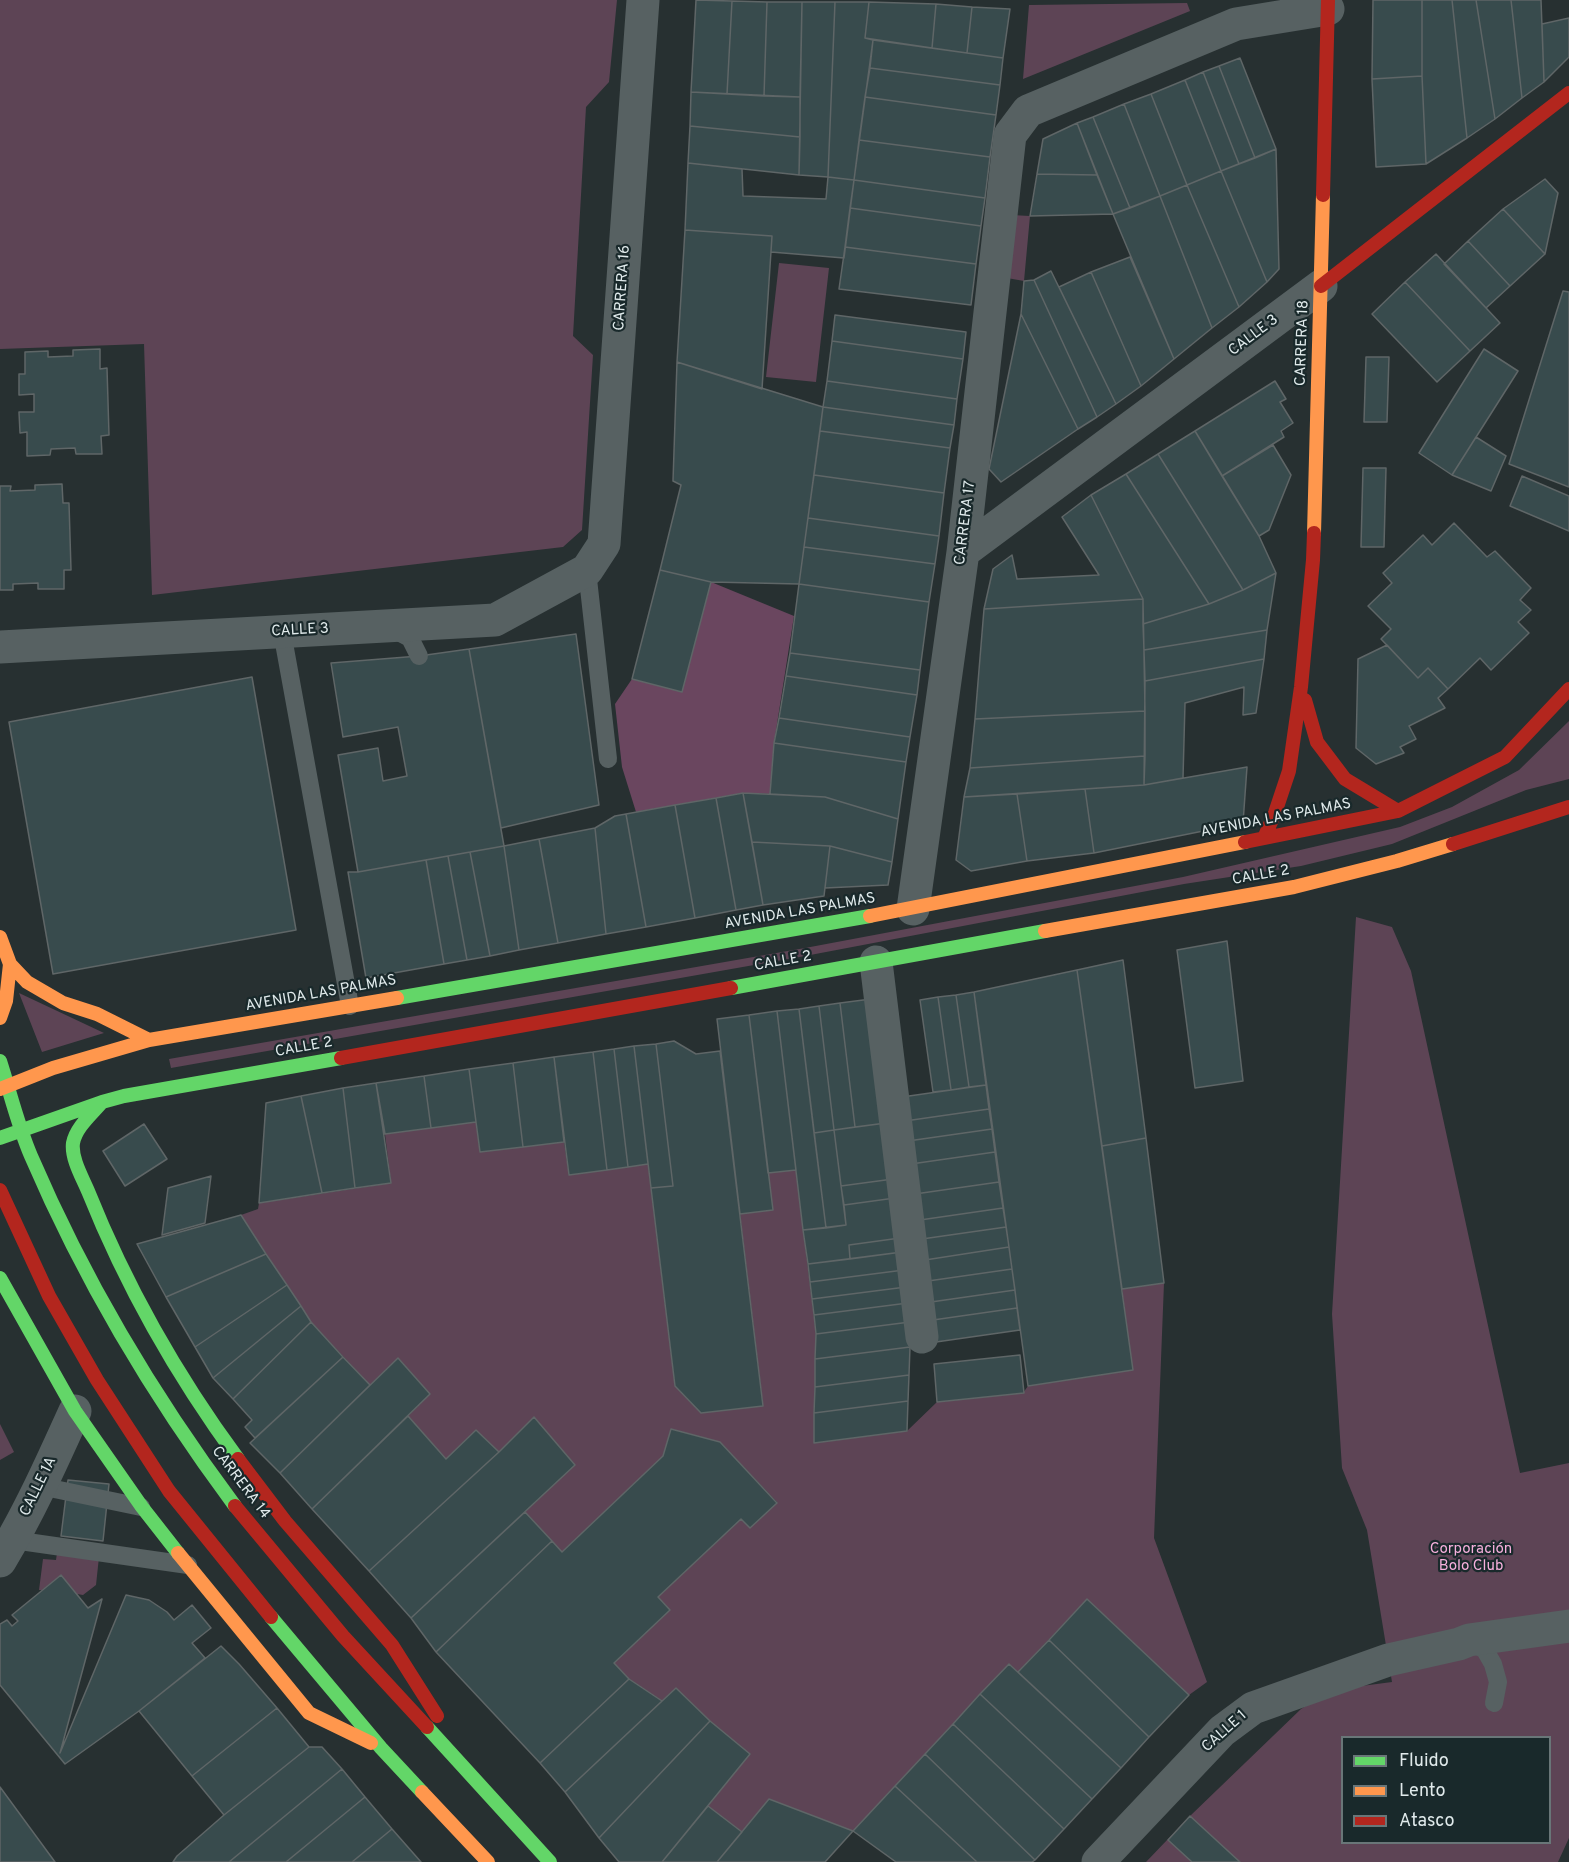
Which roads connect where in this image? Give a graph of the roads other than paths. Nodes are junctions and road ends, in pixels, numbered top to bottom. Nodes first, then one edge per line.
1 (643, 0) edge
2 (1232, 0) edge
3 (1296, 0) edge
4 (1328, 5) edge
5 (1198, 40) junction
6 (1569, 93) edge
7 (1321, 286) junction
8 (963, 552) junction
9 (587, 570) junction
10 (386, 626) junction
11 (282, 632) junction
12 (0, 647) edge
13 (419, 656) dead end
14 (1301, 687) junction
15 (1569, 689) edge
16 (608, 759) dead end
17 (1569, 807) edge
18 (1398, 811) junction
19 (1264, 838) junction
20 (913, 909) junction
21 (0, 937) edge
22 (876, 962) junction
23 (10, 964) junction
24 (350, 1006) junction
25 (0, 1018) edge
26 (148, 1040) junction
27 (0, 1061) edge
28 (0, 1089) edge
29 (102, 1102) junction
30 (0, 1138) edge
31 (0, 1190) edge
32 (104, 1232) junction
33 (9, 1248) dead end
34 (8, 1266) dead end
35 (2, 1283) edge
36 (922, 1337) dead end
37 (75, 1411) junction
38 (40, 1486) junction
39 (142, 1507) junction
40 (6, 1551) edge
41 (188, 1565) junction
42 (1569, 1626) edge
43 (1469, 1640) junction
44 (1494, 1703) dead end
45 (381, 1748) junction
46 (481, 1786) junction
47 (488, 1862) edge
48 (550, 1862) edge
49 (1098, 1862) edge

1 - 9 street, CARRERA 16
2 - 5 street
3 - 4 street
4 - 5 street
4 - 7 main road, CARRERA 18
5 - 8 street, CARRERA 17
6 - 7 main road, CALLE 3
7 - 8 street, CALLE 3
7 - 14 main road, CARRERA 18
8 - 20 street, CARRERA 17
9 - 10 street, CALLE 3
9 - 16 lane
10 - 11 street, CALLE 3
10 - 13 lane
11 - 12 street, CALLE 3
11 - 24 lane
14 - 18 main road, CARRERA 18
14 - 19 main road, CARRERA 18
15 - 18 main road, AVENIDA LAS PALMAS
17 - 22 main road, CALLE 2
18 - 19 main road, AVENIDA LAS PALMAS
19 - 20 main road, AVENIDA LAS PALMAS
20 - 24 main road, AVENIDA LAS PALMAS
21 - 23 main road
22 - 29 main road, CALLE 2
22 - 36 street
23 - 25 main road
23 - 26 main road
24 - 26 main road, AVENIDA LAS PALMAS
26 - 28 main road, AVENIDA LAS PALMAS
27 - 46 main road, CARRERA 14
29 - 30 main road, CALLE 2
29 - 32 main road
31 - 45 main road
32 - 33 main road
32 - 46 main road
34 - 35 main road
35 - 37 main road
37 - 38 street, CALLE 1A
37 - 39 main road
38 - 39 lane
38 - 40 street, CALLE 1A
39 - 41 main road
40 - 41 lane
41 - 45 main road
42 - 43 street, CALLE 1
43 - 44 lane
43 - 49 street, CALLE 1
45 - 47 main road
46 - 48 main road, CARRERA 14

